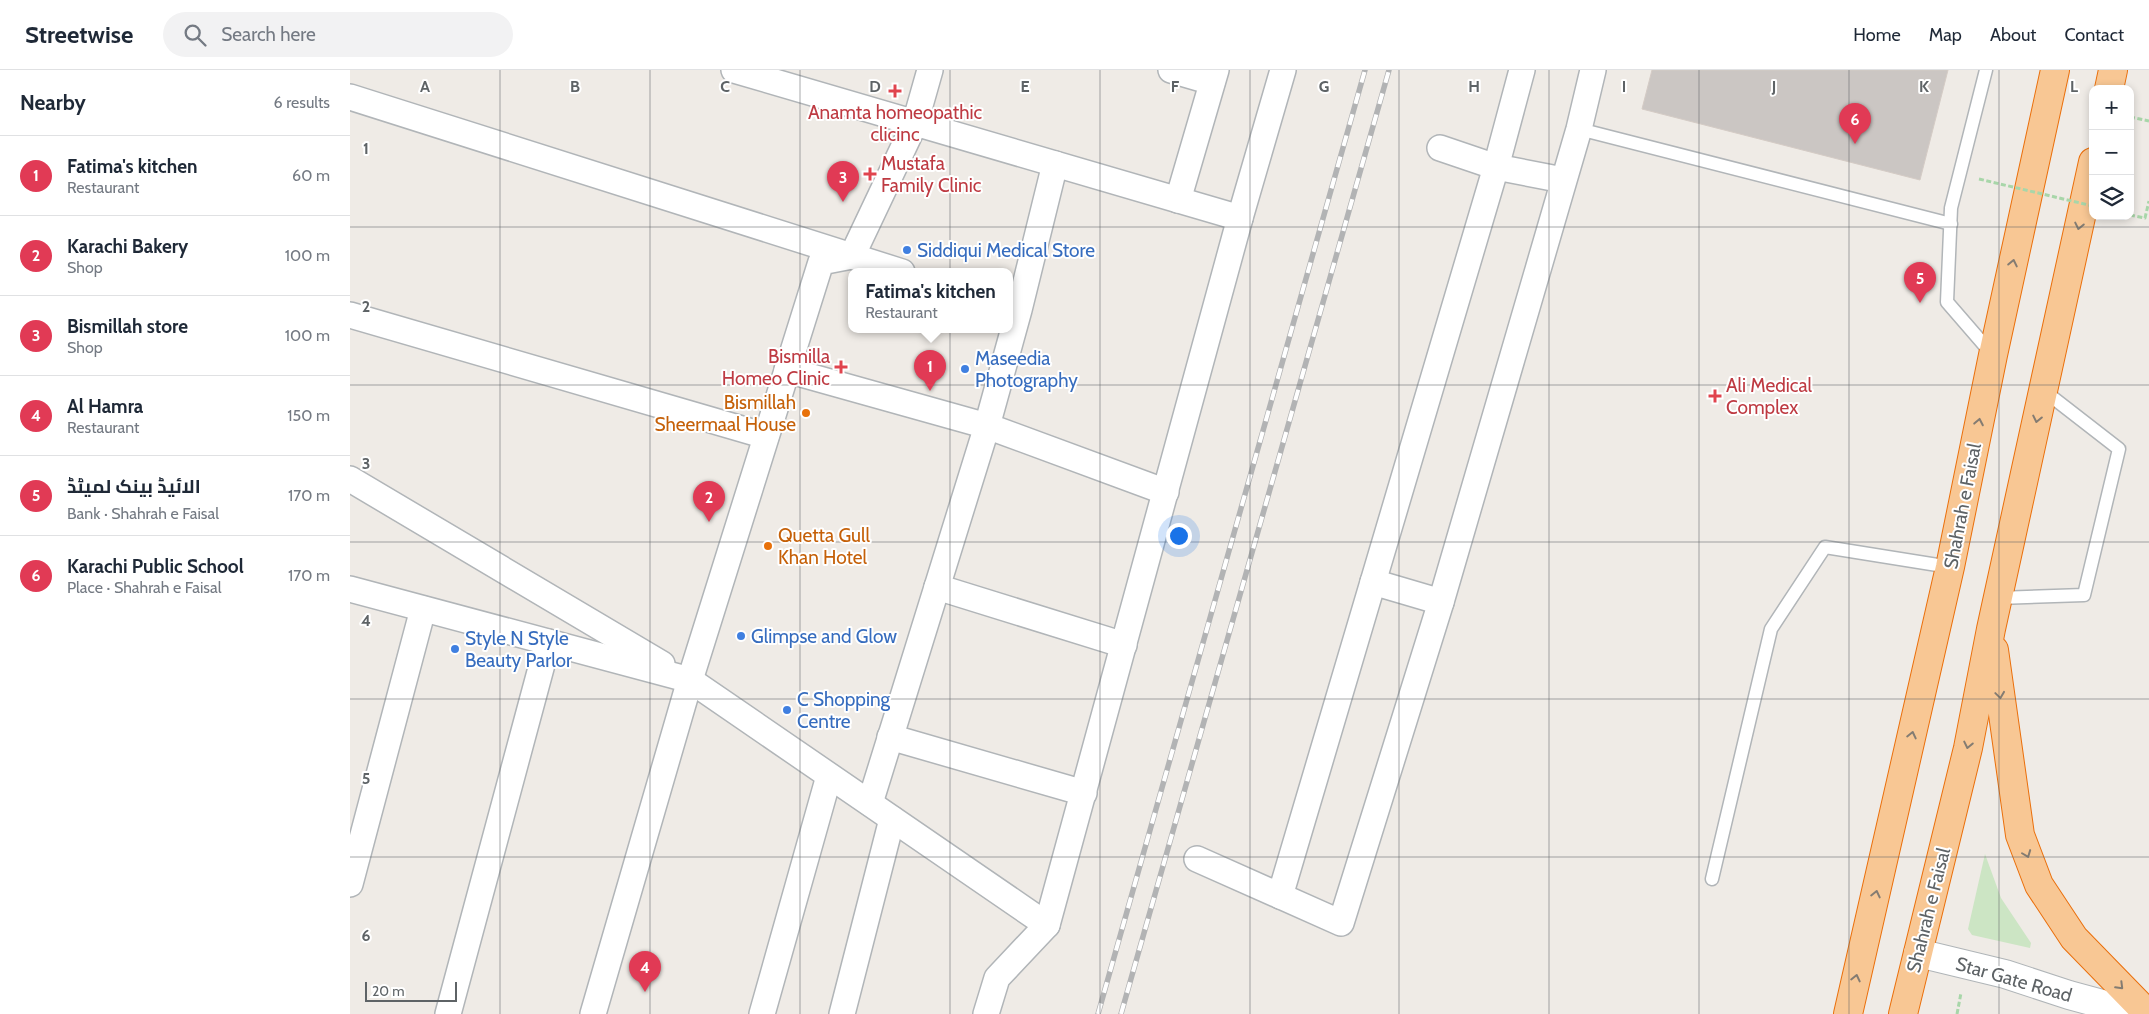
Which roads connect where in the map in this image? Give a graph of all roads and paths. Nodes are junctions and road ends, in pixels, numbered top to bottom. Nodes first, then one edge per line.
1 (734, 70) edge
2 (930, 70) edge
3 (1170, 70) edge
4 (1283, 70) edge
5 (1522, 70) edge
6 (1593, 70) edge
7 (1986, 70) edge
8 (2055, 70) edge
9 (2113, 70) edge
10 (1214, 76) edge
11 (2110, 85) edge
12 (350, 97) edge
13 (2134, 118) edge
14 (2149, 121) edge
15 (916, 123) junction
16 (1579, 129) junction
17 (1440, 148) dead end
18 (1055, 164) junction
19 (1496, 167) junction
20 (2090, 175) edge
21 (1979, 179) dead end
22 (1563, 180) junction
23 (1178, 200) junction
24 (2149, 201) edge
25 (2089, 205) edge
26 (2134, 216) edge
27 (1240, 218) junction
28 (1951, 224) junction
29 (852, 256) junction
30 (890, 268) edge
31 (1014, 308) edge
32 (350, 315) edge
33 (1008, 333) edge
34 (1993, 355) junction
35 (787, 370) junction
36 (2044, 390) junction
37 (987, 426) junction
38 (766, 436) junction
39 (350, 479) edge
40 (1166, 492) junction
41 (1950, 567) junction
42 (1373, 582) junction
43 (937, 587) junction
44 (350, 589) edge
45 (1998, 598) junction
46 (1441, 602) junction
47 (423, 609) junction
48 (1991, 629) junction
49 (548, 642) junction
50 (1124, 645) junction
51 (690, 680) junction
52 (890, 737) junction
53 (829, 776) junction
54 (1084, 793) junction
55 (870, 803) junction
56 (892, 819) junction
57 (1197, 859) dead end
58 (1712, 879) dead end
59 (350, 884) edge
60 (1280, 896) junction
61 (1048, 925) junction
62 (1918, 954) junction
63 (448, 1014) edge
64 (593, 1014) edge
65 (762, 1014) edge
66 (842, 1014) edge
67 (986, 1014) edge
68 (1848, 1014) edge
69 (1903, 1014) edge
70 (2139, 1014) edge
71 (2148, 1014) edge

1 - 15 street
2 - 15 street
3 - 10 street
4 - 27 street
5 - 19 street
6 - 16 street
7 - 28 lane
34 -> 8 highway, Shahrah e Faisal
9 - 11 highway
10 - 23 street
12 - 29 street
13 - 14 path
15 - 18 street
15 - 29 street
16 - 22 street
16 - 28 lane
17 - 19 street
18 - 23 street
18 - 31 street
19 - 22 street
19 - 42 street
20 -> 36 highway, Shahrah e Faisal
21 - 25 path, bridge
22 - 46 street
23 - 27 street
24 - 26 path
27 - 40 street
28 - 34 lane
29 - 30 street
29 - 35 street
32 - 38 street
33 - 37 street
41 -> 34 highway, Shahrah e Faisal
35 - 37 street
35 - 38 street
36 -> 45 highway, Shahrah e Faisal
36 - 45 lane
37 - 40 street
37 - 43 street
38 - 51 street
39 - 51 street
40 - 50 street
41 - 58 lane
68 -> 41 highway, Shahrah e Faisal
42 - 46 street
42 - 60 street
43 - 50 street
43 - 52 street
44 - 47 street
45 - 48 highway, Shahrah e Faisal
46 - 60 street
47 - 49 street
47 - 59 street
48 -> 62 highway, Shahrah e Faisal
48 -> 71 highway
49 - 51 street
49 - 63 street
50 - 54 street
51 - 53 street
51 - 64 street
52 - 54 street
52 - 55 street
53 - 55 street
53 - 65 street
54 - 61 street
55 - 56 street
56 - 61 street
56 - 66 street
57 - 60 street
61 - 67 street
62 - 69 highway, Shahrah e Faisal
62 - 70 street, Star Gate Road

